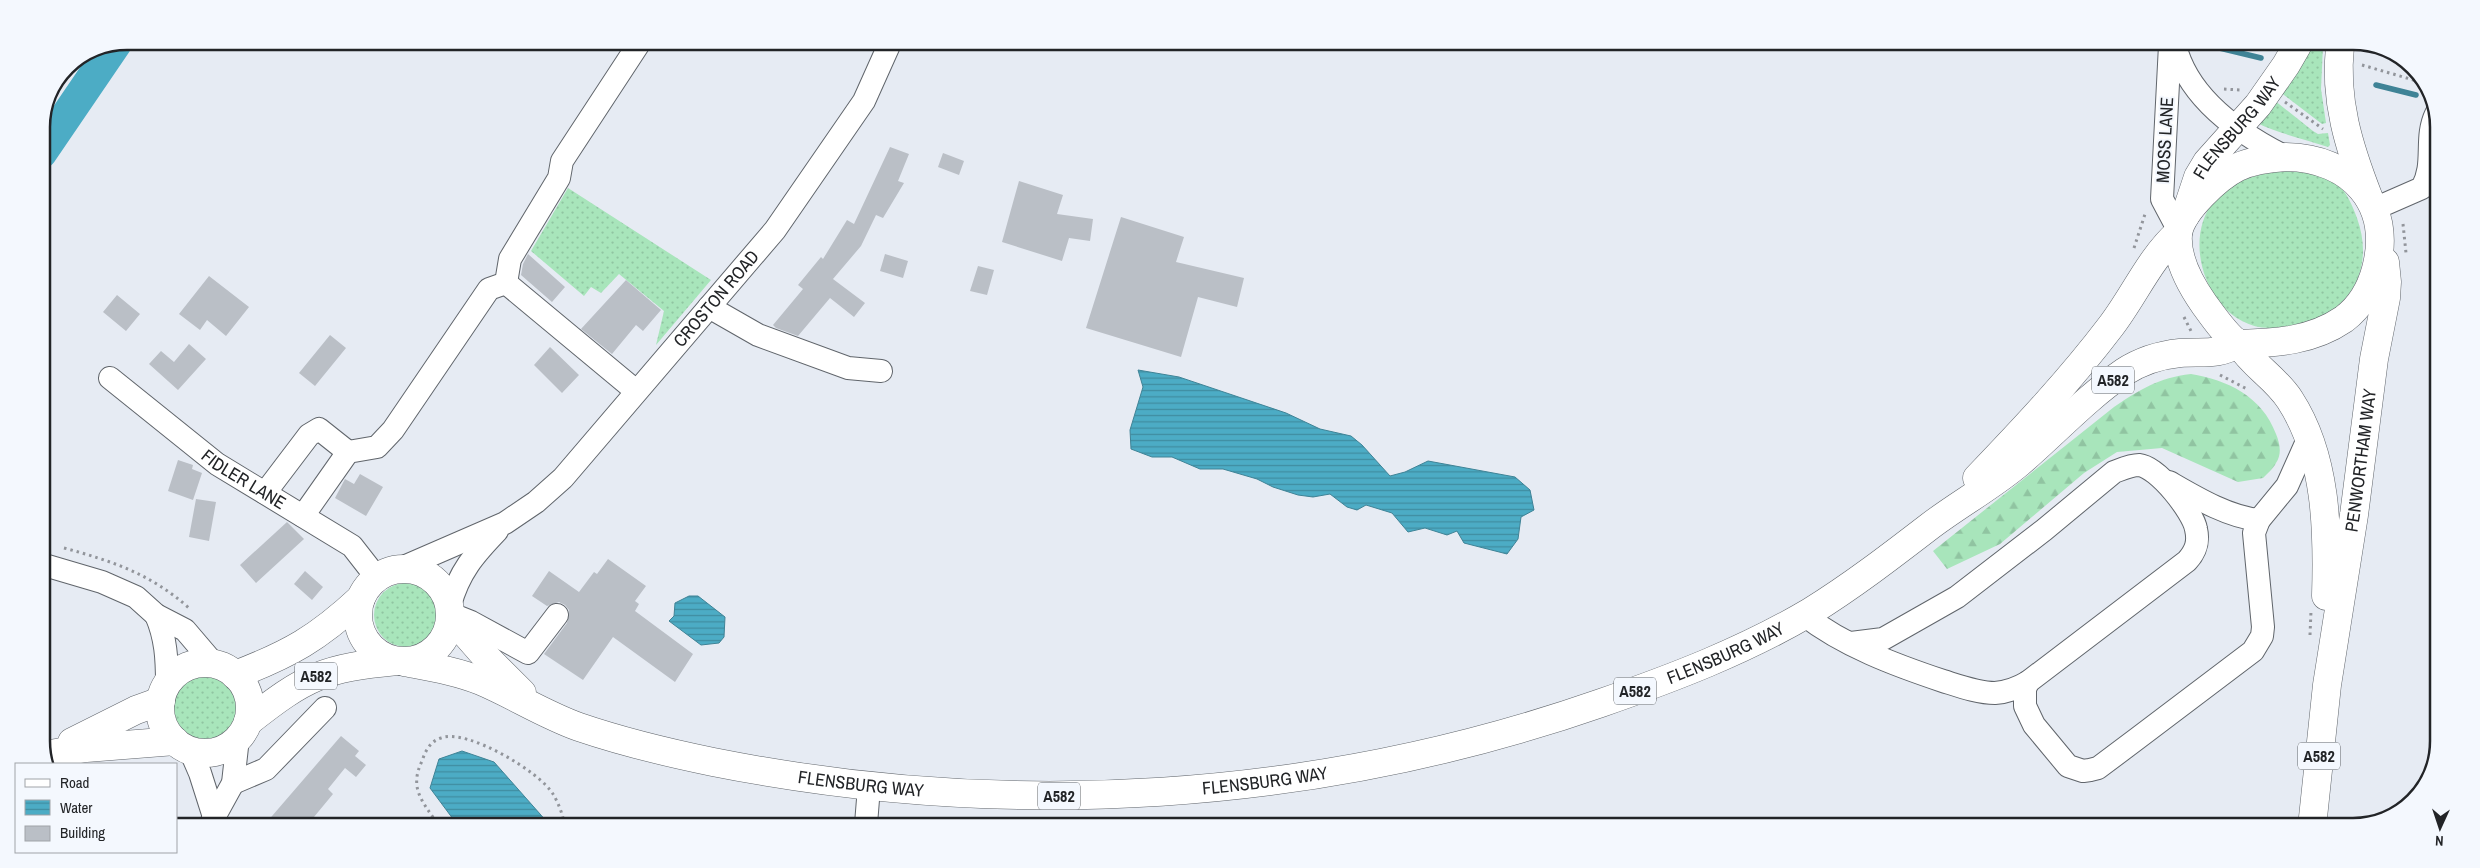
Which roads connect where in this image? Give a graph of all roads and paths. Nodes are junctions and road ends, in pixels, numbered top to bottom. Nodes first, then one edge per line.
1 (635, 50) edge
2 (887, 50) edge
3 (2170, 50) edge
4 (2177, 50) edge
5 (2295, 50) edge
6 (2340, 50) edge
7 (2362, 65) dead end
8 (2414, 80) edge
9 (2219, 86) dead end
10 (2270, 90) junction
11 (2344, 125) junction
12 (2237, 129) junction
13 (2286, 157) junction
14 (2430, 168) edge
15 (2371, 203) junction
16 (2181, 227) junction
17 (2382, 236) junction
18 (506, 283) junction
19 (708, 307) junction
20 (2183, 315) dead end
21 (2238, 344) junction
22 (2194, 352) junction
23 (881, 371) dead end
24 (2215, 373) dead end
25 (110, 378) dead end
26 (636, 391) junction
27 (2252, 392) dead end
28 (2308, 439) junction
29 (348, 452) junction
30 (2163, 479) junction
31 (265, 493) junction
32 (303, 516) junction
33 (2259, 520) junction
34 (505, 523) junction
35 (1932, 524) junction
36 (50, 566) edge
37 (379, 582) junction
38 (2311, 605) dead end
39 (450, 612) junction
40 (557, 615) dead end
41 (1804, 615) junction
42 (156, 616) junction
43 (2310, 637) dead end
44 (1851, 643) junction
45 (401, 662) junction
46 (225, 669) junction
47 (2028, 682) junction
48 (2327, 685) junction
49 (164, 692) junction
50 (325, 708) dead end
51 (551, 716) junction
52 (243, 730) junction
53 (182, 746) junction
54 (51, 752) edge
55 (51, 754) edge
56 (233, 783) junction
57 (869, 787) junction
58 (212, 818) edge
59 (213, 818) edge
60 (434, 818) edge
61 (562, 818) edge
62 (866, 818) edge
63 (2313, 818) edge

1 - 18 street
2 - 19 street, CROSTON ROAD
3 - 16 street, MOSS LANE
4 - 12 street, MOSS LANE
5 - 10 main road, FLENSBURG WAY
6 - 11 main road
7 - 8 path
9 - 10 path
10 - 11 path
10 - 12 main road, FLENSBURG WAY
11 - 15 main road
12 - 13 street, MOSS LANE
12 - 16 main road, FLENSBURG WAY
13 - 15 main road, A582
13 - 16 main road, A582
14 - 15 street
15 - 17 main road, A582
16 - 21 main road, A582
16 - 35 main road, FLENSBURG WAY / A582
17 - 21 main road, A582
17 - 48 main road, PENWORTHAM WAY / A582
18 - 26 street
18 - 29 street
19 - 23 street
19 - 26 street, CROSTON ROAD
20 - 22 path
21 - 22 main road, FLENSBURG WAY / A582
21 - 28 main road, PENWORTHAM WAY / A582
22 - 35 main road, FLENSBURG WAY / A582
24 - 27 path
25 - 31 street, FIDLER LANE
26 - 34 street, CROSTON ROAD
28 - 33 street
28 - 48 main road, PENWORTHAM WAY / A582
29 - 31 street
29 - 32 street
30 - 33 street
30 - 44 street
30 - 47 street
31 - 32 street, FIDLER LANE
32 - 37 street, FIDLER LANE
33 - 47 street
34 - 37 street, CROSTON ROAD
34 - 39 street, CROSTON ROAD
35 - 41 main road, FLENSBURG WAY / A582
36 - 42 street
37 - 39 main road, A582
37 - 45 main road, A582
37 - 46 main road, CROSTON ROAD / A582
38 - 43 path
39 - 40 street
39 - 45 main road, A582
39 - 51 main road, FLENSBURG WAY / A582
41 - 44 street
41 - 57 main road, FLENSBURG WAY / A582
42 - 46 street
42 - 49 street
44 - 47 street
45 - 51 main road, FLENSBURG WAY / A582
45 - 52 main road, A582
46 - 49 main road, A582
46 - 52 main road
48 - 63 main road, PENWORTHAM WAY / A582
49 - 53 main road
49 - 54 main road, A582
50 - 56 street
51 - 57 main road, FLENSBURG WAY / A582
52 - 53 main road, A582
52 - 56 street
53 - 55 main road, A582
53 - 58 street
56 - 59 street
57 - 62 street
60 - 61 path

